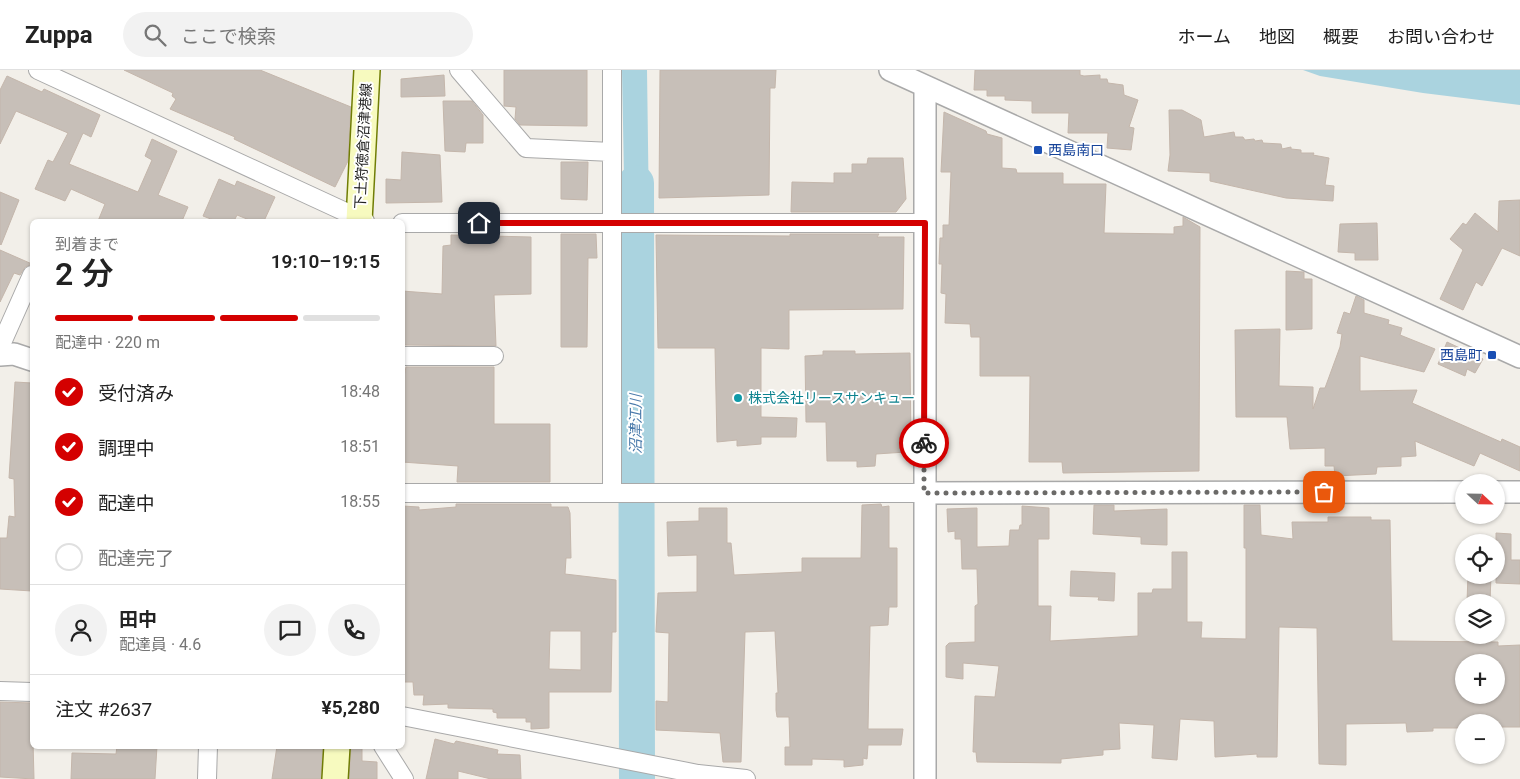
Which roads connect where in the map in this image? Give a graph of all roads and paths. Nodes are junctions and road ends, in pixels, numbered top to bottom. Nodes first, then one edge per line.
1 (38, 70) edge
2 (367, 70) edge
3 (460, 70) edge
4 (612, 70) edge
5 (890, 70) edge
6 (925, 78) edge
7 (612, 152) junction
8 (359, 219) edge
9 (361, 219) edge
10 (612, 222) junction
11 (925, 223) junction
12 (405, 224) edge
13 (30, 280) edge
14 (0, 347) edge
15 (0, 356) edge
16 (405, 356) edge
17 (494, 356) dead end
18 (1520, 357) edge
19 (30, 359) edge
20 (612, 492) junction
21 (1455, 492) edge
22 (1505, 492) edge
23 (1520, 492) edge
24 (405, 493) edge
25 (924, 493) junction
26 (0, 690) edge
27 (30, 692) edge
28 (405, 717) edge
29 (208, 749) edge
30 (336, 749) edge
31 (385, 749) edge
32 (207, 779) edge
33 (335, 779) edge
34 (404, 779) edge
35 (746, 779) edge
36 (925, 779) edge

1 - 8 street
2 - 9 main road, 下土狩徳倉沼津港線
3 - 7 street
4 - 7 street
5 - 6 street
6 - 11 street
6 - 18 street
7 - 10 street
10 - 11 street
10 - 12 street
10 - 20 street
11 - 25 street
13 - 14 street
15 - 19 street
16 - 17 street
20 - 24 street
20 - 25 street
21 - 25 street
22 - 23 street
25 - 36 street
26 - 27 street
28 - 35 street
29 - 32 street
30 - 33 main road
31 - 34 street

